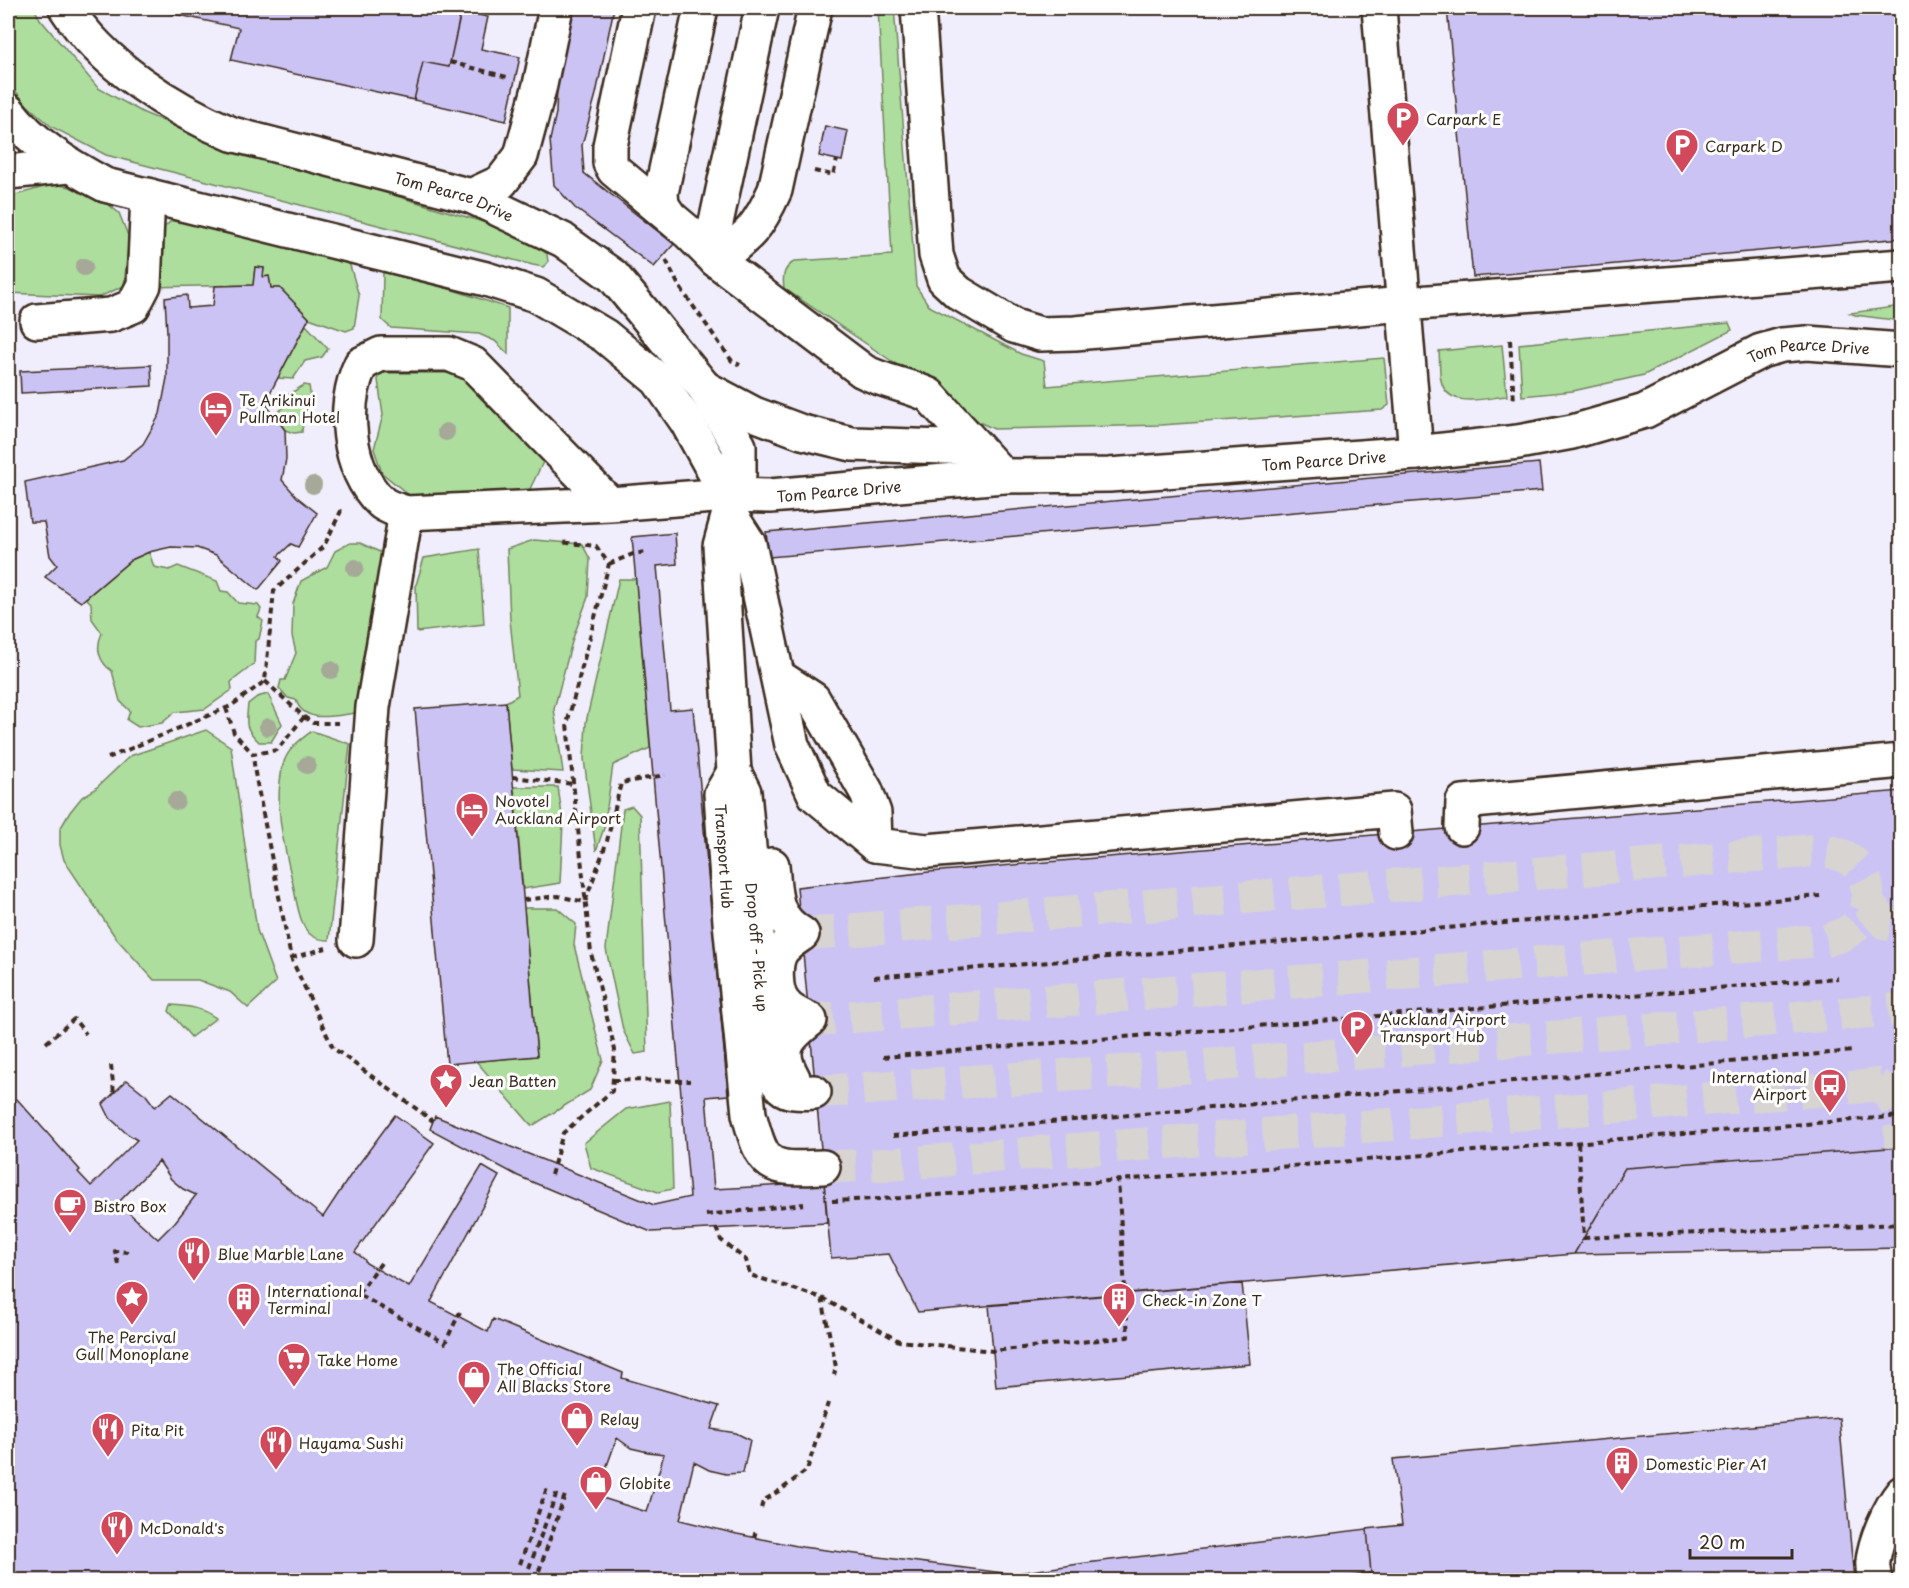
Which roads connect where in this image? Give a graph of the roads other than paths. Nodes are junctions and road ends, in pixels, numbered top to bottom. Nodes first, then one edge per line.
1 (66, 8) edge
2 (556, 8) edge
3 (639, 8) edge
4 (701, 8) edge
5 (762, 8) edge
6 (814, 8) edge
7 (918, 8) edge
8 (1379, 8) edge
9 (8, 111) edge
10 (68, 166) junction
11 (8, 172) edge
12 (148, 195) junction
13 (471, 196) junction
14 (670, 217) junction
15 (716, 260) junction
16 (1902, 266) edge
17 (1404, 304) junction
18 (37, 321) dead end
19 (1902, 350) edge
20 (703, 386) junction
21 (977, 448) junction
22 (1416, 453) junction
23 (1003, 476) junction
24 (610, 504) junction
25 (728, 504) junction
26 (406, 513) junction
27 (779, 677) junction
28 (1902, 761) edge
29 (734, 772) junction
30 (747, 821) junction
31 (1462, 827) dead end
32 (1396, 833) dead end
33 (875, 845) junction
34 (356, 940) dead end
35 (823, 1167) tunnel mouth
36 (1902, 1493) edge
37 (1875, 1581) edge

1 - 13 street, Tom Pearce Drive
2 - 13 street
3 - 14 street
4 - 14 street
5 - 15 street
6 - 15 street
7 - 17 street
8 - 17 street
9 - 10 street
10 - 11 street
10 - 12 street
12 - 18 street
12 - 25 street
13 - 20 street, Tom Pearce Drive
14 - 15 street
15 - 21 street
16 - 17 street
17 - 22 street
19 - 22 street, Tom Pearce Drive
20 - 21 street
20 - 25 street, Tom Pearce Drive
21 - 23 street
22 - 23 street, Tom Pearce Drive
23 - 25 street, Tom Pearce Drive
24 - 25 street
24 - 26 street
24 - 26 street
25 - 27 street
25 - 29 street, Transport Hub
26 - 34 street
27 - 33 street
27 - 33 street
28 - 31 street
29 - 30 street, Drop off - Pick up
29 - 35 street, Transport Hub
30 - 30 street, Drop off - Pick up
32 - 33 street
36 - 37 street

